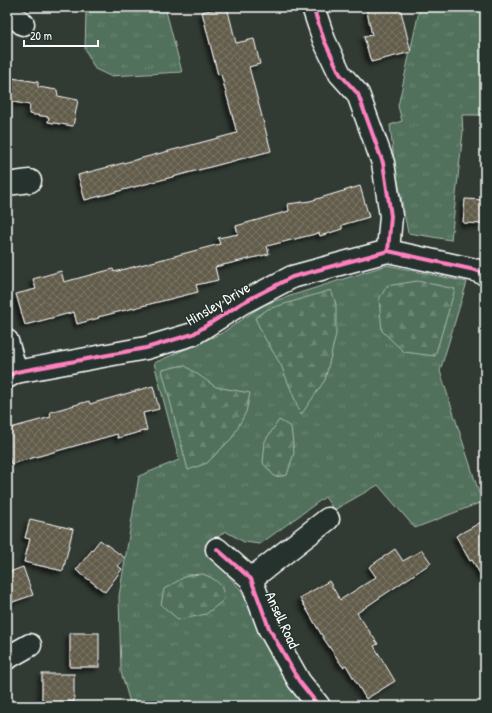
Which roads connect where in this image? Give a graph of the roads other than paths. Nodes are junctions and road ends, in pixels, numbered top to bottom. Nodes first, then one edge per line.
1 (313, 7) edge
2 (30, 181) dead end
3 (7, 184) edge
4 (388, 251) junction
5 (485, 274) edge
6 (7, 342) edge
7 (11, 375) edge
8 (328, 519) dead end
9 (217, 550) dead end
10 (251, 579) junction
11 (30, 645) dead end
12 (7, 658) edge
13 (319, 706) edge

1 - 4 street
2 - 3 street
4 - 5 street, Hinsley Drive
4 - 7 street, Hinsley Drive
6 - 7 street
8 - 10 street, Ansell Road
9 - 10 street, Ansell Road
10 - 13 street, Ansell Road
11 - 12 street

